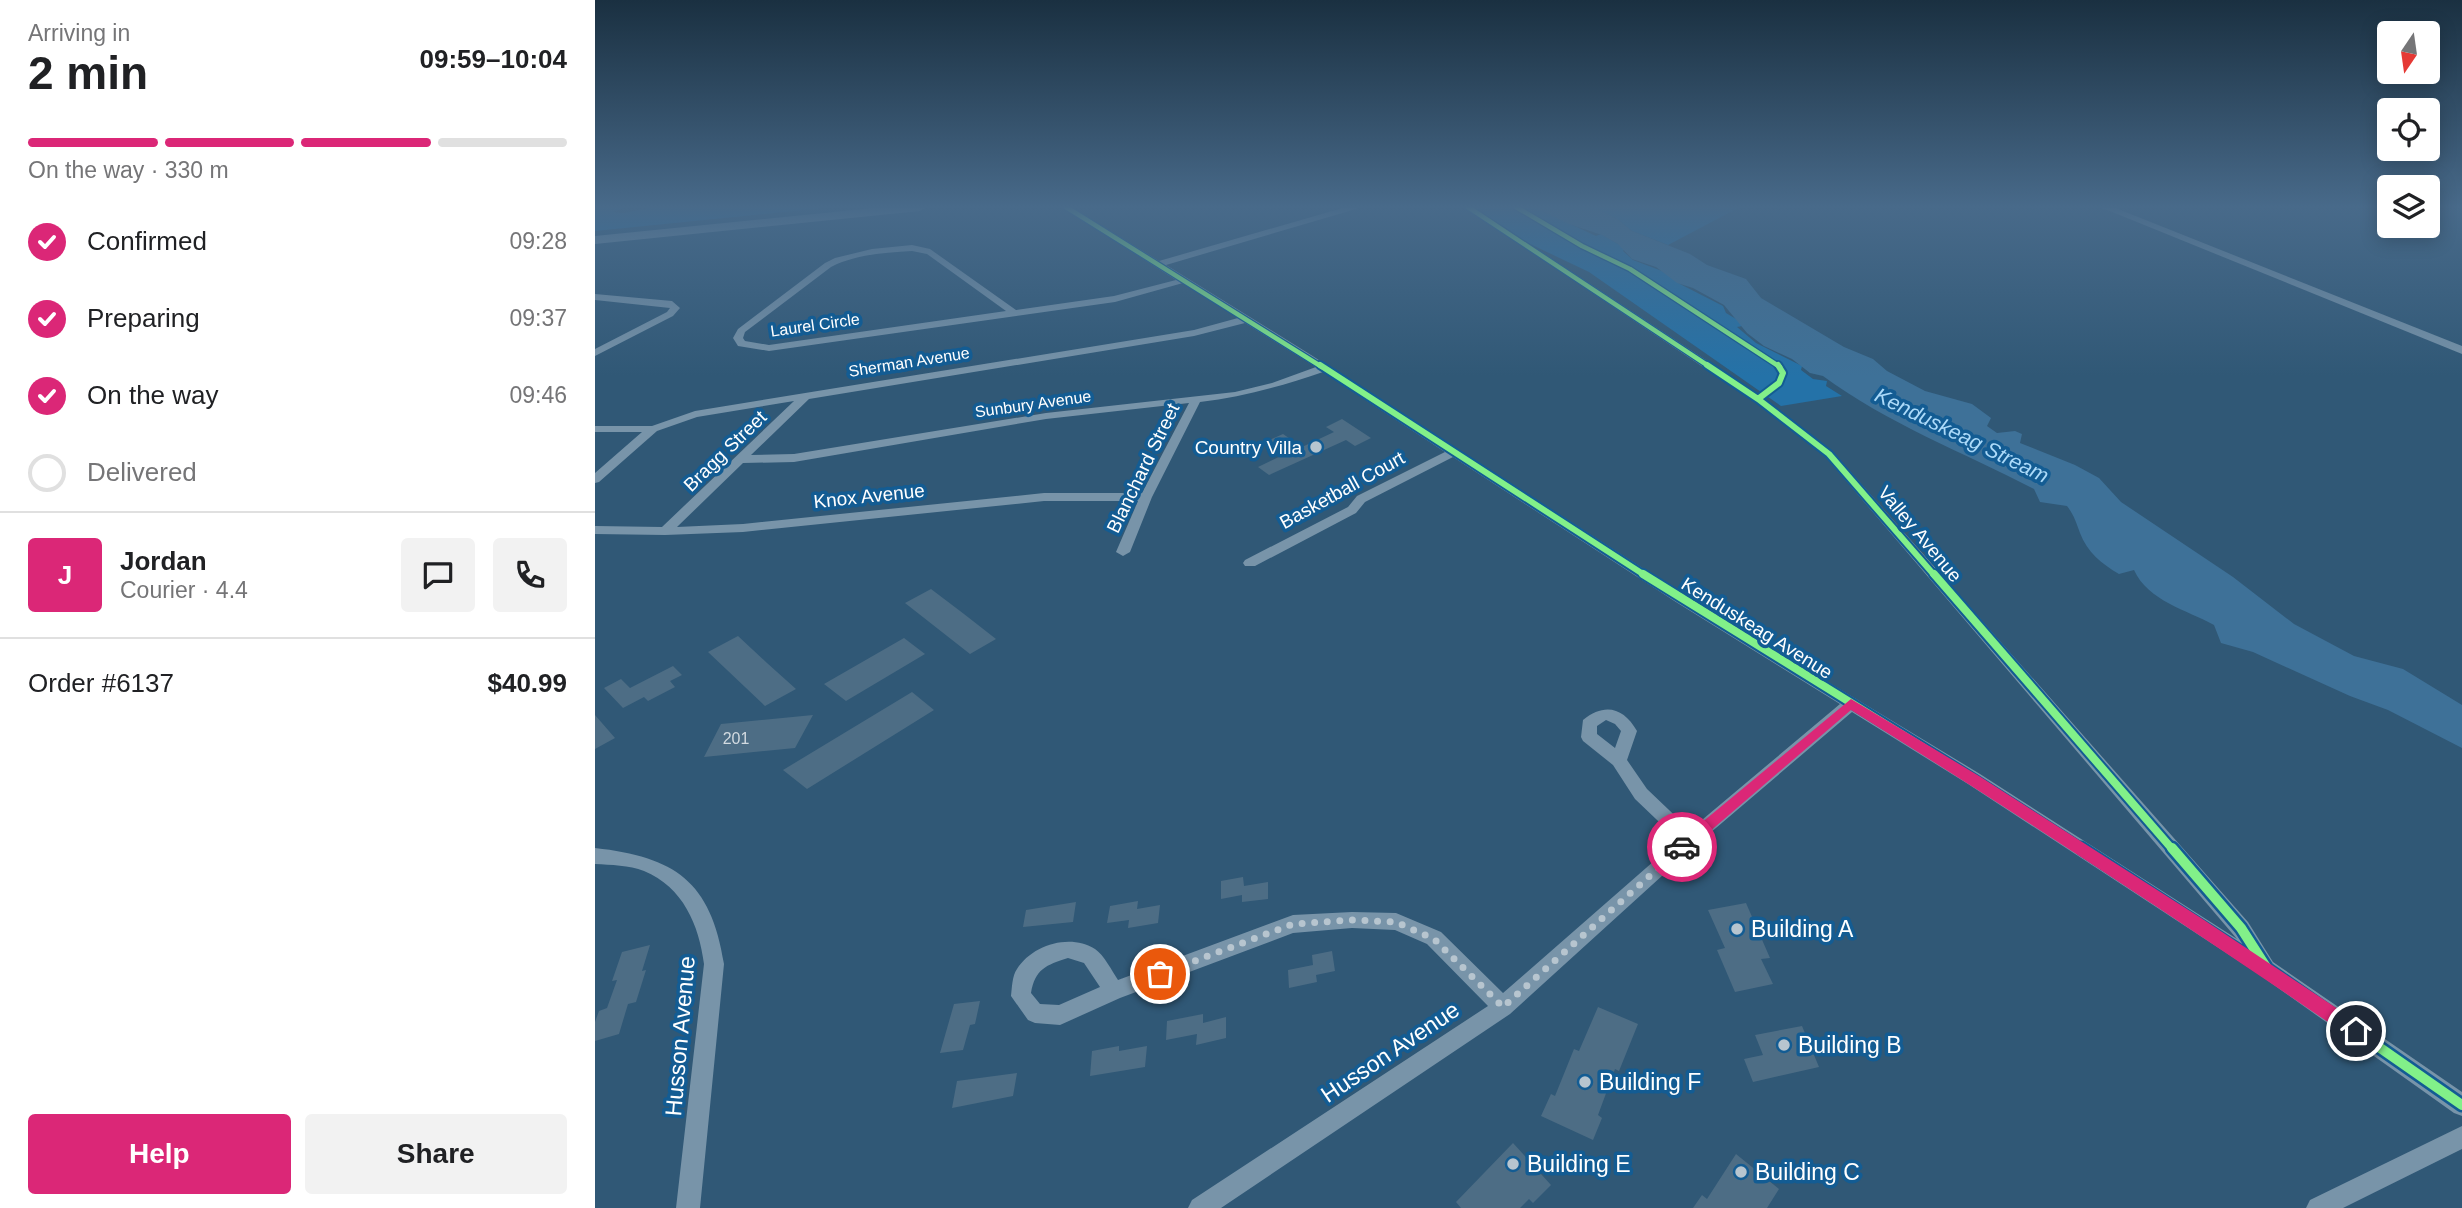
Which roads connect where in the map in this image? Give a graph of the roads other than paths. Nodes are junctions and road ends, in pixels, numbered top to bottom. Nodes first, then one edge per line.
1 (832, 263) edge
2 (946, 263) edge
3 (1554, 263) edge
4 (2248, 263) edge
5 (1160, 264) edge
6 (1185, 280) junction
7 (595, 297) edge
8 (1014, 313) junction
9 (1247, 319) junction
10 (2462, 349) edge
11 (596, 351) edge
12 (1324, 368) junction
13 (808, 394) junction
14 (1196, 400) junction
15 (595, 429) edge
16 (653, 429) junction
17 (1454, 452) junction
18 (743, 459) junction
19 (595, 479) edge
20 (1146, 497) junction
21 (595, 530) edge
22 (665, 531) junction
23 (1122, 552) dead end
24 (1250, 563) dead end
25 (1851, 704) junction
26 (1619, 760) dead end
27 (1690, 840) junction
28 (595, 856) edge
29 (2267, 970) junction
30 (1114, 990) junction
31 (1503, 1007) junction
32 (2462, 1105) edge
33 (2462, 1137) edge
34 (688, 1208) edge
35 (1200, 1208) edge
36 (2318, 1208) edge

1 - 8 street, Laurel Circle
2 - 8 street, Laurel Circle
3 - 29 street, Valley Avenue
4 - 10 street
5 - 6 street, Kenduskeag Avenue
6 - 8 street, Laurel Circle
6 - 9 street, Kenduskeag Avenue
7 - 11 street
9 - 12 street, Kenduskeag Avenue
9 - 13 street, Sherman Avenue
12 - 14 street, Sunbury Avenue
12 - 17 street, Kenduskeag Avenue
13 - 16 street, Sherman Avenue
13 - 18 street, Bragg Street
14 - 18 street, Sunbury Avenue
14 - 20 street, Blanchard Street
15 - 16 street
16 - 19 street, Sherman Avenue
17 - 24 street, Basketball Court
17 - 25 street, Kenduskeag Avenue
18 - 22 street, Bragg Street
20 - 22 street, Knox Avenue
20 - 23 street, Blanchard Street
21 - 22 street, Knox Avenue
25 - 27 street, Husson Avenue
25 - 29 street, Kenduskeag Avenue
26 - 27 street
27 - 31 street, Husson Avenue
28 - 34 street, Husson Avenue
29 - 32 street, Kenduskeag Avenue
30 - 30 street
30 - 31 street
31 - 35 street, Husson Avenue
33 - 36 street

